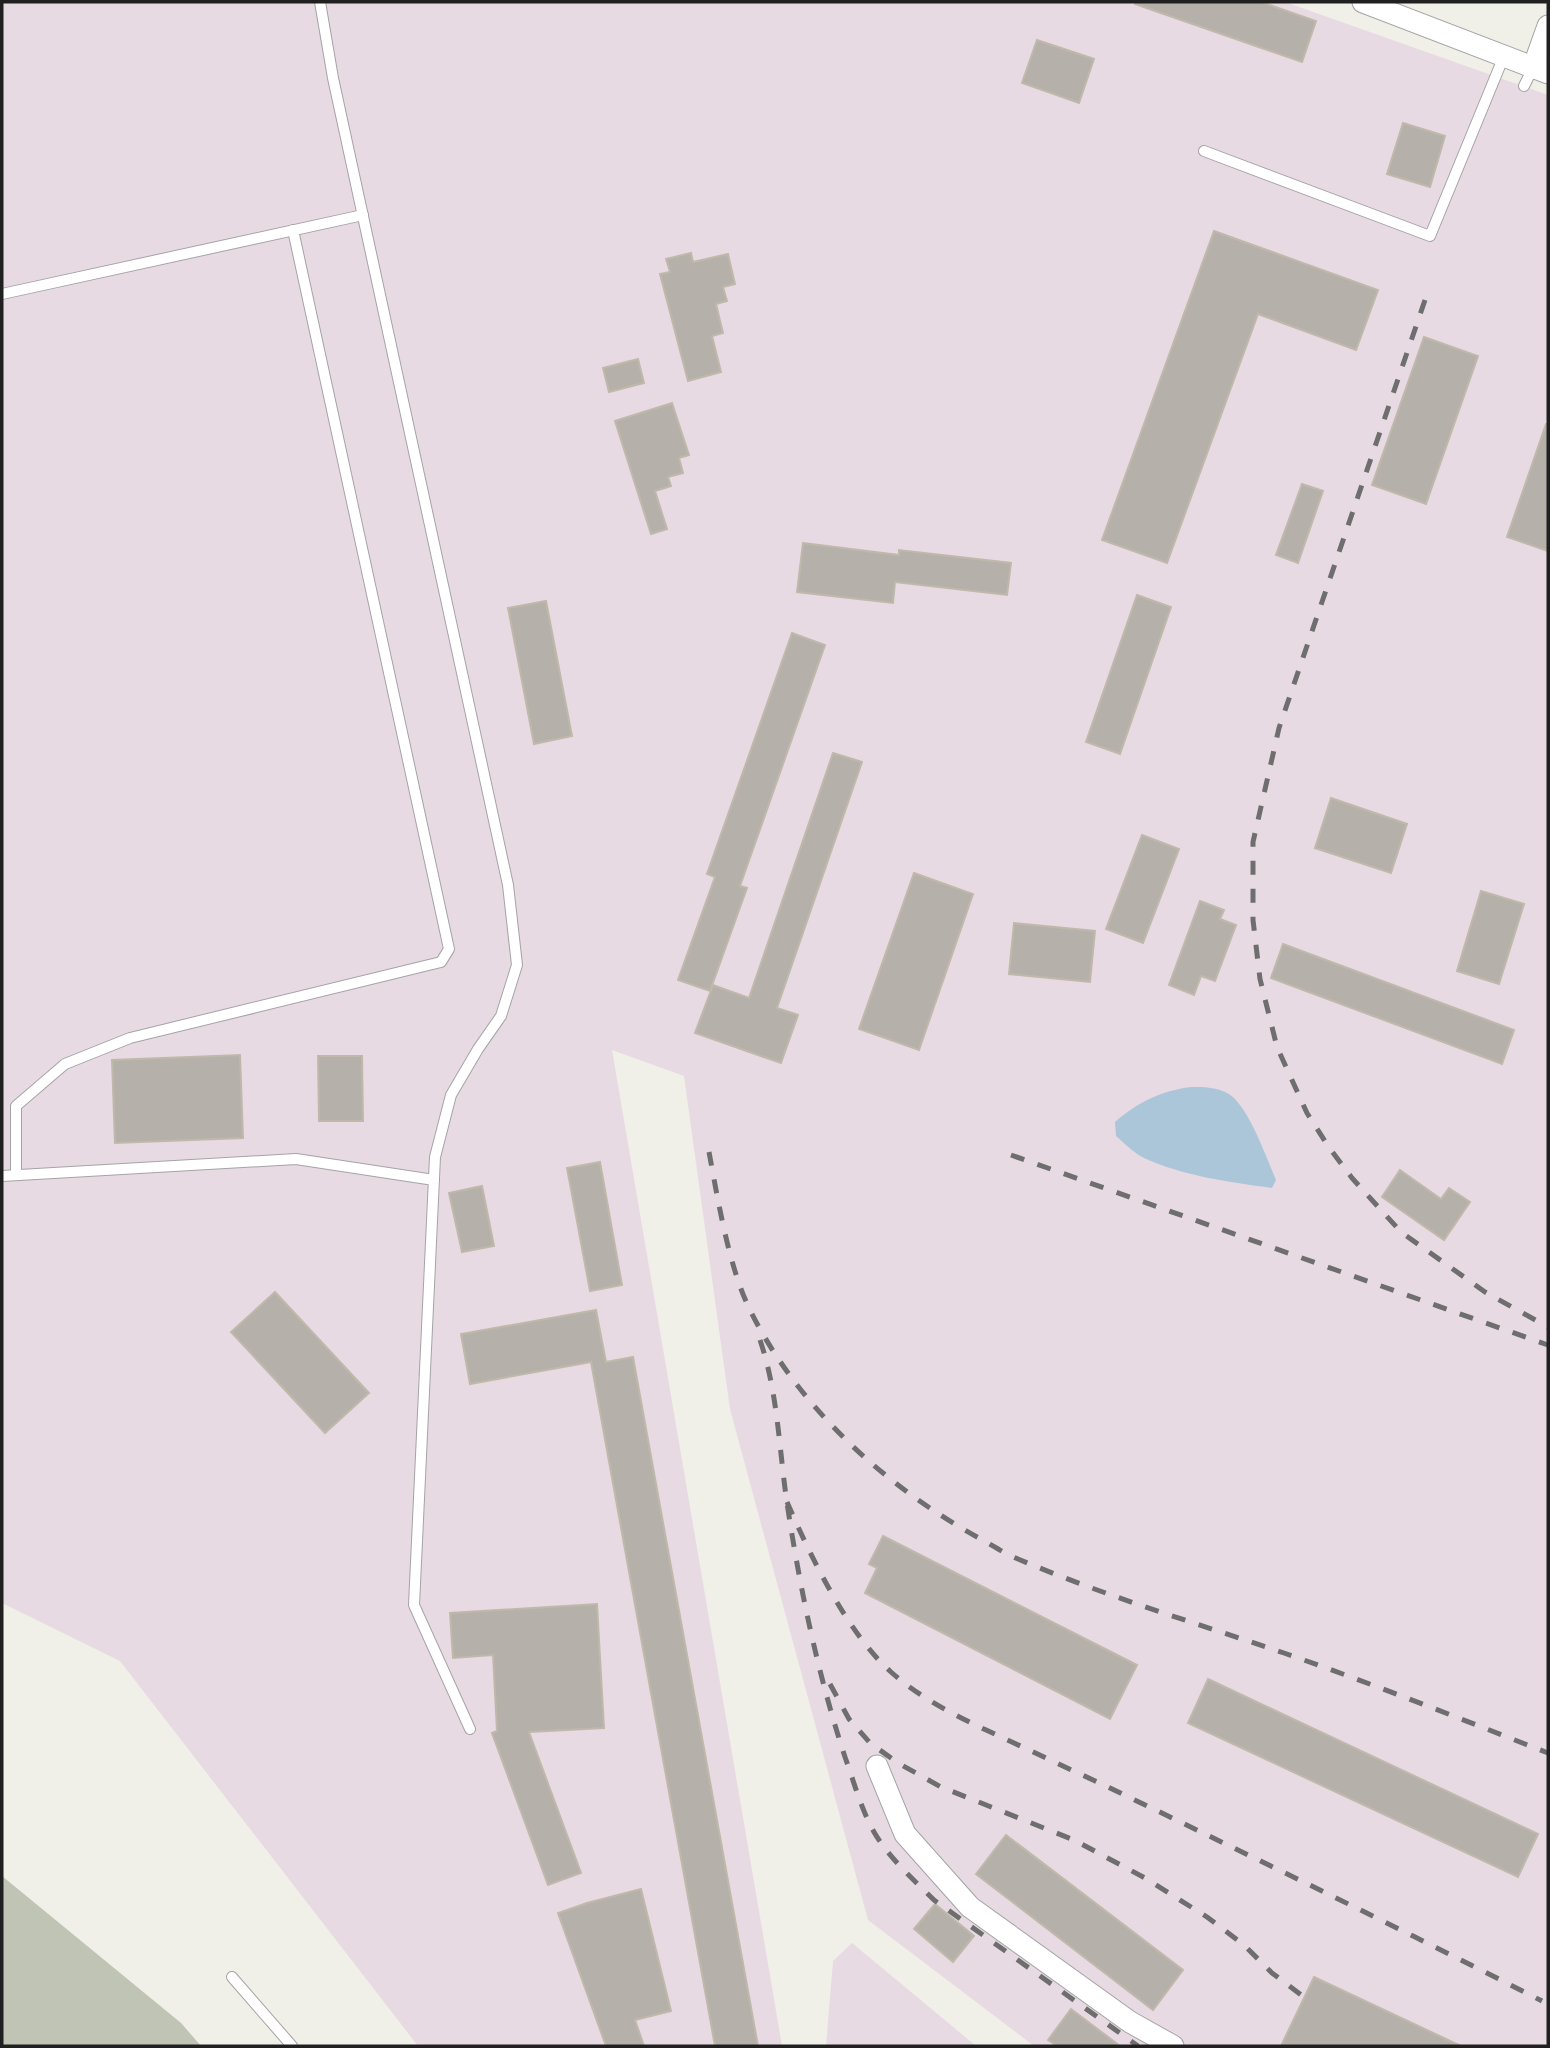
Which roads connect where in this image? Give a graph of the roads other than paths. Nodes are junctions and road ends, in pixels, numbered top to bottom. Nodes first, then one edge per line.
1 (320, 2) edge
2 (1363, 2) edge
3 (1548, 26) edge
4 (1504, 56) junction
5 (1535, 76) edge
6 (1204, 151) dead end
7 (363, 215) junction
8 (293, 230) junction
9 (2, 294) edge
10 (16, 1175) junction
11 (2, 1176) edge
12 (434, 1180) junction
13 (470, 1729) dead end
14 (877, 1766) dead end
15 (232, 1977) dead end
16 (292, 2046) edge
17 (1173, 2046) edge

1 - 7 lane
2 - 4 street
3 - 5 street
4 - 5 street
4 - 6 lane
7 - 8 lane
7 - 12 lane
8 - 9 lane
8 - 10 lane
10 - 11 lane
10 - 12 lane
12 - 13 lane
14 - 17 street
15 - 16 lane

